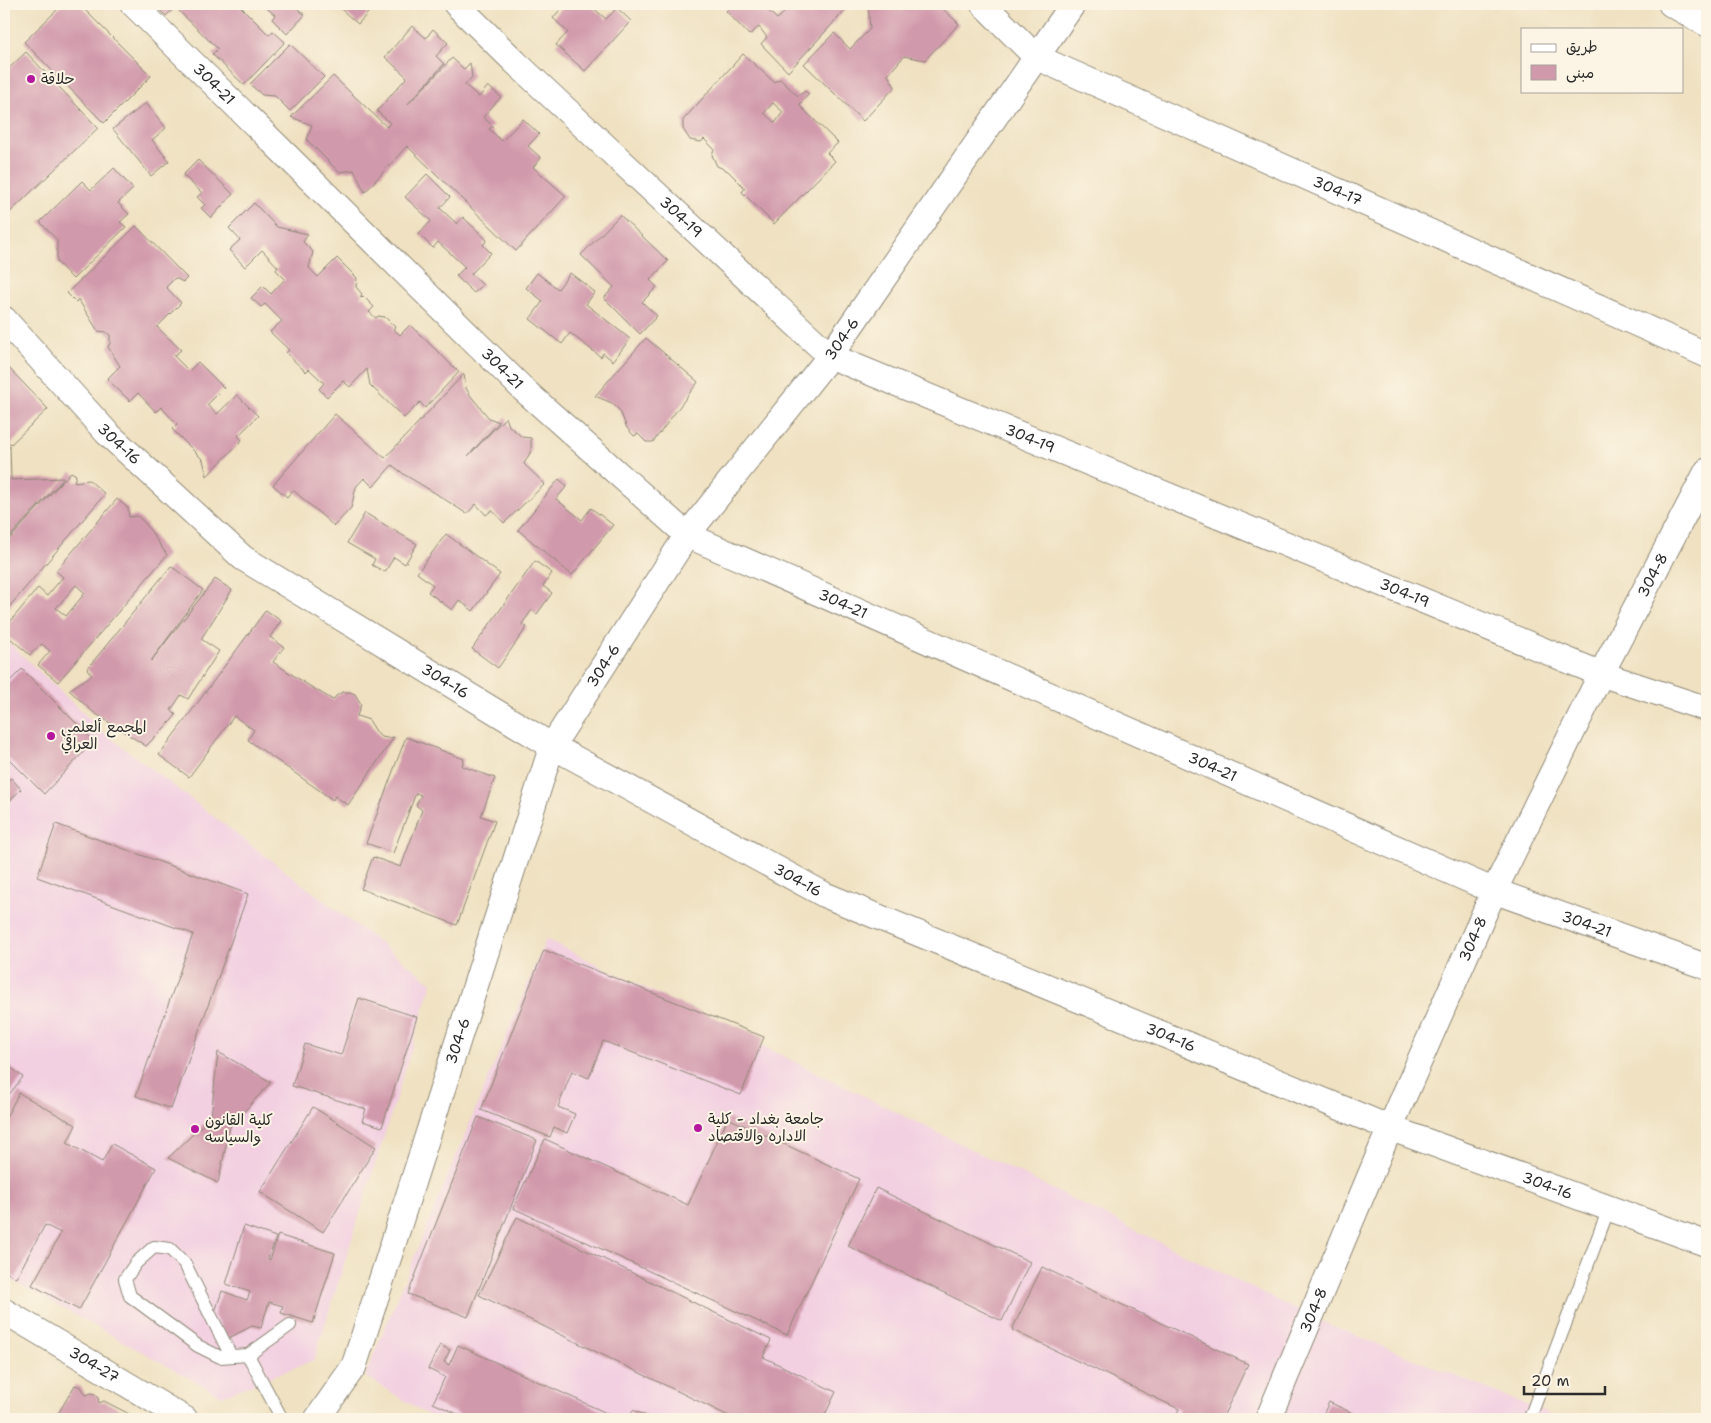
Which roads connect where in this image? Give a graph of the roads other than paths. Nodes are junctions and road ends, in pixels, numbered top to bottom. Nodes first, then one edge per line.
1 (133, 4) edge
2 (456, 4) edge
3 (983, 4) edge
4 (1073, 4) edge
5 (1671, 4) edge
6 (1707, 24) edge
7 (1036, 57) junction
8 (4, 320) edge
9 (1707, 355) edge
10 (830, 356) junction
11 (1707, 471) edge
12 (687, 535) junction
13 (1601, 674) junction
14 (1707, 708) edge
15 (552, 746) junction
16 (1494, 891) junction
17 (1707, 967) edge
18 (1390, 1128) junction
19 (1610, 1208) junction
20 (1707, 1244) edge
21 (4, 1311) edge
22 (290, 1325) dead end
23 (248, 1355) junction
24 (231, 1356) junction
25 (1531, 1415) dead end
26 (185, 1419) edge
27 (282, 1419) edge
28 (317, 1419) edge
29 (1268, 1419) edge

1 - 12 street, 304-21
2 - 10 street, 304-19
3 - 7 street, 304-17
4 - 7 street, 304-6
5 - 6 street
7 - 9 street, 304-17
7 - 10 street, 304-6
8 - 15 street, 304-16
10 - 12 street, 304-6
10 - 13 street, 304-19
11 - 13 street, 304-8
12 - 15 street, 304-6
12 - 16 street, 304-21
13 - 14 street, 304-19
13 - 16 street, 304-8
15 - 18 street, 304-16
15 - 28 street, 304-6
16 - 17 street, 304-21
16 - 18 street, 304-8
18 - 19 street, 304-16
18 - 29 street, 304-8
19 - 20 street, 304-16
19 - 25 lane
21 - 26 street, 304-27
22 - 23 lane
23 - 24 lane
23 - 27 lane
24 - 24 lane

